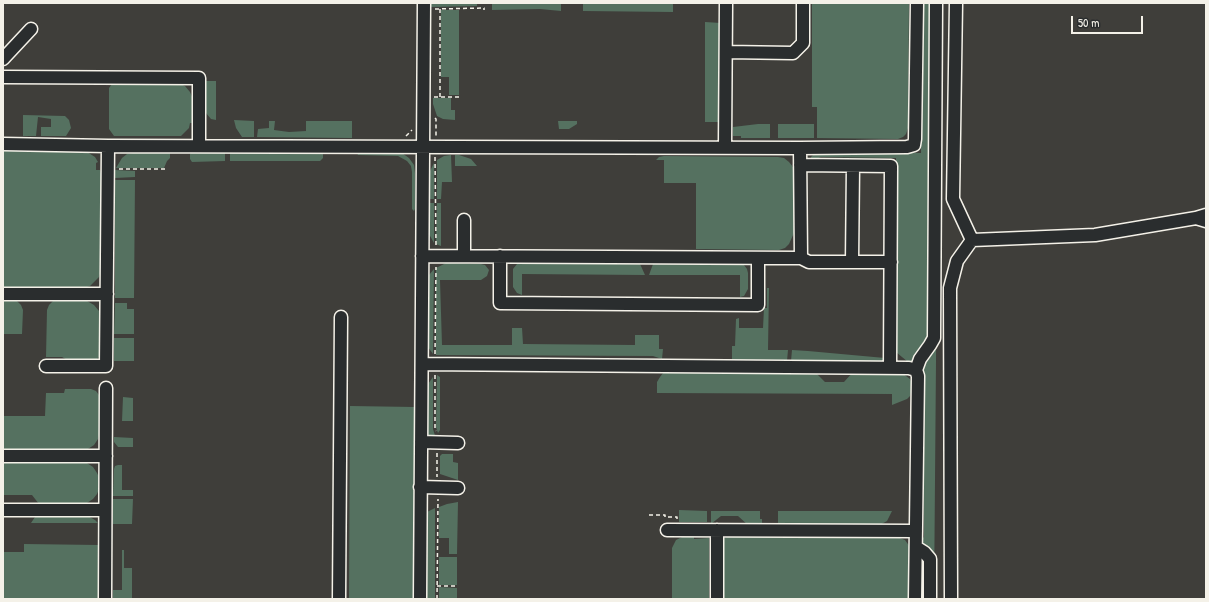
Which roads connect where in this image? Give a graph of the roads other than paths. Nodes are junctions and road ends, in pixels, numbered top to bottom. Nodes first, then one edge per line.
1 (726, 3) edge
2 (803, 3) edge
3 (917, 3) edge
4 (936, 3) edge
5 (956, 3) edge
6 (424, 6) edge
7 (31, 29) dead end
8 (726, 52) junction
9 (3, 59) edge
10 (3, 77) edge
11 (3, 144) edge
12 (108, 146) junction
13 (199, 146) junction
14 (423, 147) junction
15 (725, 147) junction
16 (800, 148) junction
17 (800, 165) junction
18 (853, 166) junction
19 (1203, 218) edge
20 (464, 220) dead end
21 (972, 240) junction
22 (422, 256) junction
23 (464, 256) junction
24 (500, 256) junction
25 (758, 258) junction
26 (801, 258) junction
27 (852, 262) junction
28 (891, 262) junction
29 (3, 294) edge
30 (107, 294) junction
31 (341, 317) dead end
32 (422, 364) junction
33 (46, 366) dead end
34 (890, 368) junction
35 (916, 370) junction
36 (106, 388) dead end
37 (421, 442) junction
38 (458, 443) dead end
39 (3, 456) edge
40 (106, 456) junction
41 (420, 487) junction
42 (458, 488) dead end
43 (3, 510) edge
44 (105, 510) junction
45 (672, 526) road end
46 (717, 530) junction
47 (916, 532) junction
48 (916, 547) junction
49 (105, 599) edge
50 (339, 599) edge
51 (420, 599) edge
52 (717, 599) edge
53 (915, 599) edge
54 (930, 599) edge
55 (951, 599) edge

1 - 8 lane
2 - 8 lane
3 - 16 lane
4 - 35 lane
5 - 21 lane
6 - 14 lane
7 - 9 lane
8 - 15 lane
10 - 13 lane
11 - 12 lane
12 - 13 lane
12 - 30 lane
13 - 14 lane
14 - 15 lane
14 - 22 lane
15 - 16 lane
16 - 17 lane
17 - 18 lane
17 - 26 lane
18 - 27 lane
18 - 28 lane
19 - 21 lane
20 - 23 lane
21 - 55 lane
22 - 23 lane
22 - 32 lane
23 - 24 lane
24 - 25 lane
24 - 25 lane
25 - 26 lane
26 - 27 lane
27 - 28 lane
28 - 34 lane
29 - 30 lane
30 - 33 lane
31 - 50 lane
32 - 34 lane
32 - 37 lane
34 - 35 lane
35 - 47 lane
36 - 40 lane
37 - 38 lane
37 - 41 lane
39 - 40 lane
40 - 44 lane
41 - 42 lane
41 - 51 lane
43 - 44 lane
44 - 49 lane
45 - 46 lane
46 - 47 lane
46 - 52 lane
47 - 48 lane
48 - 53 lane
48 - 54 lane

